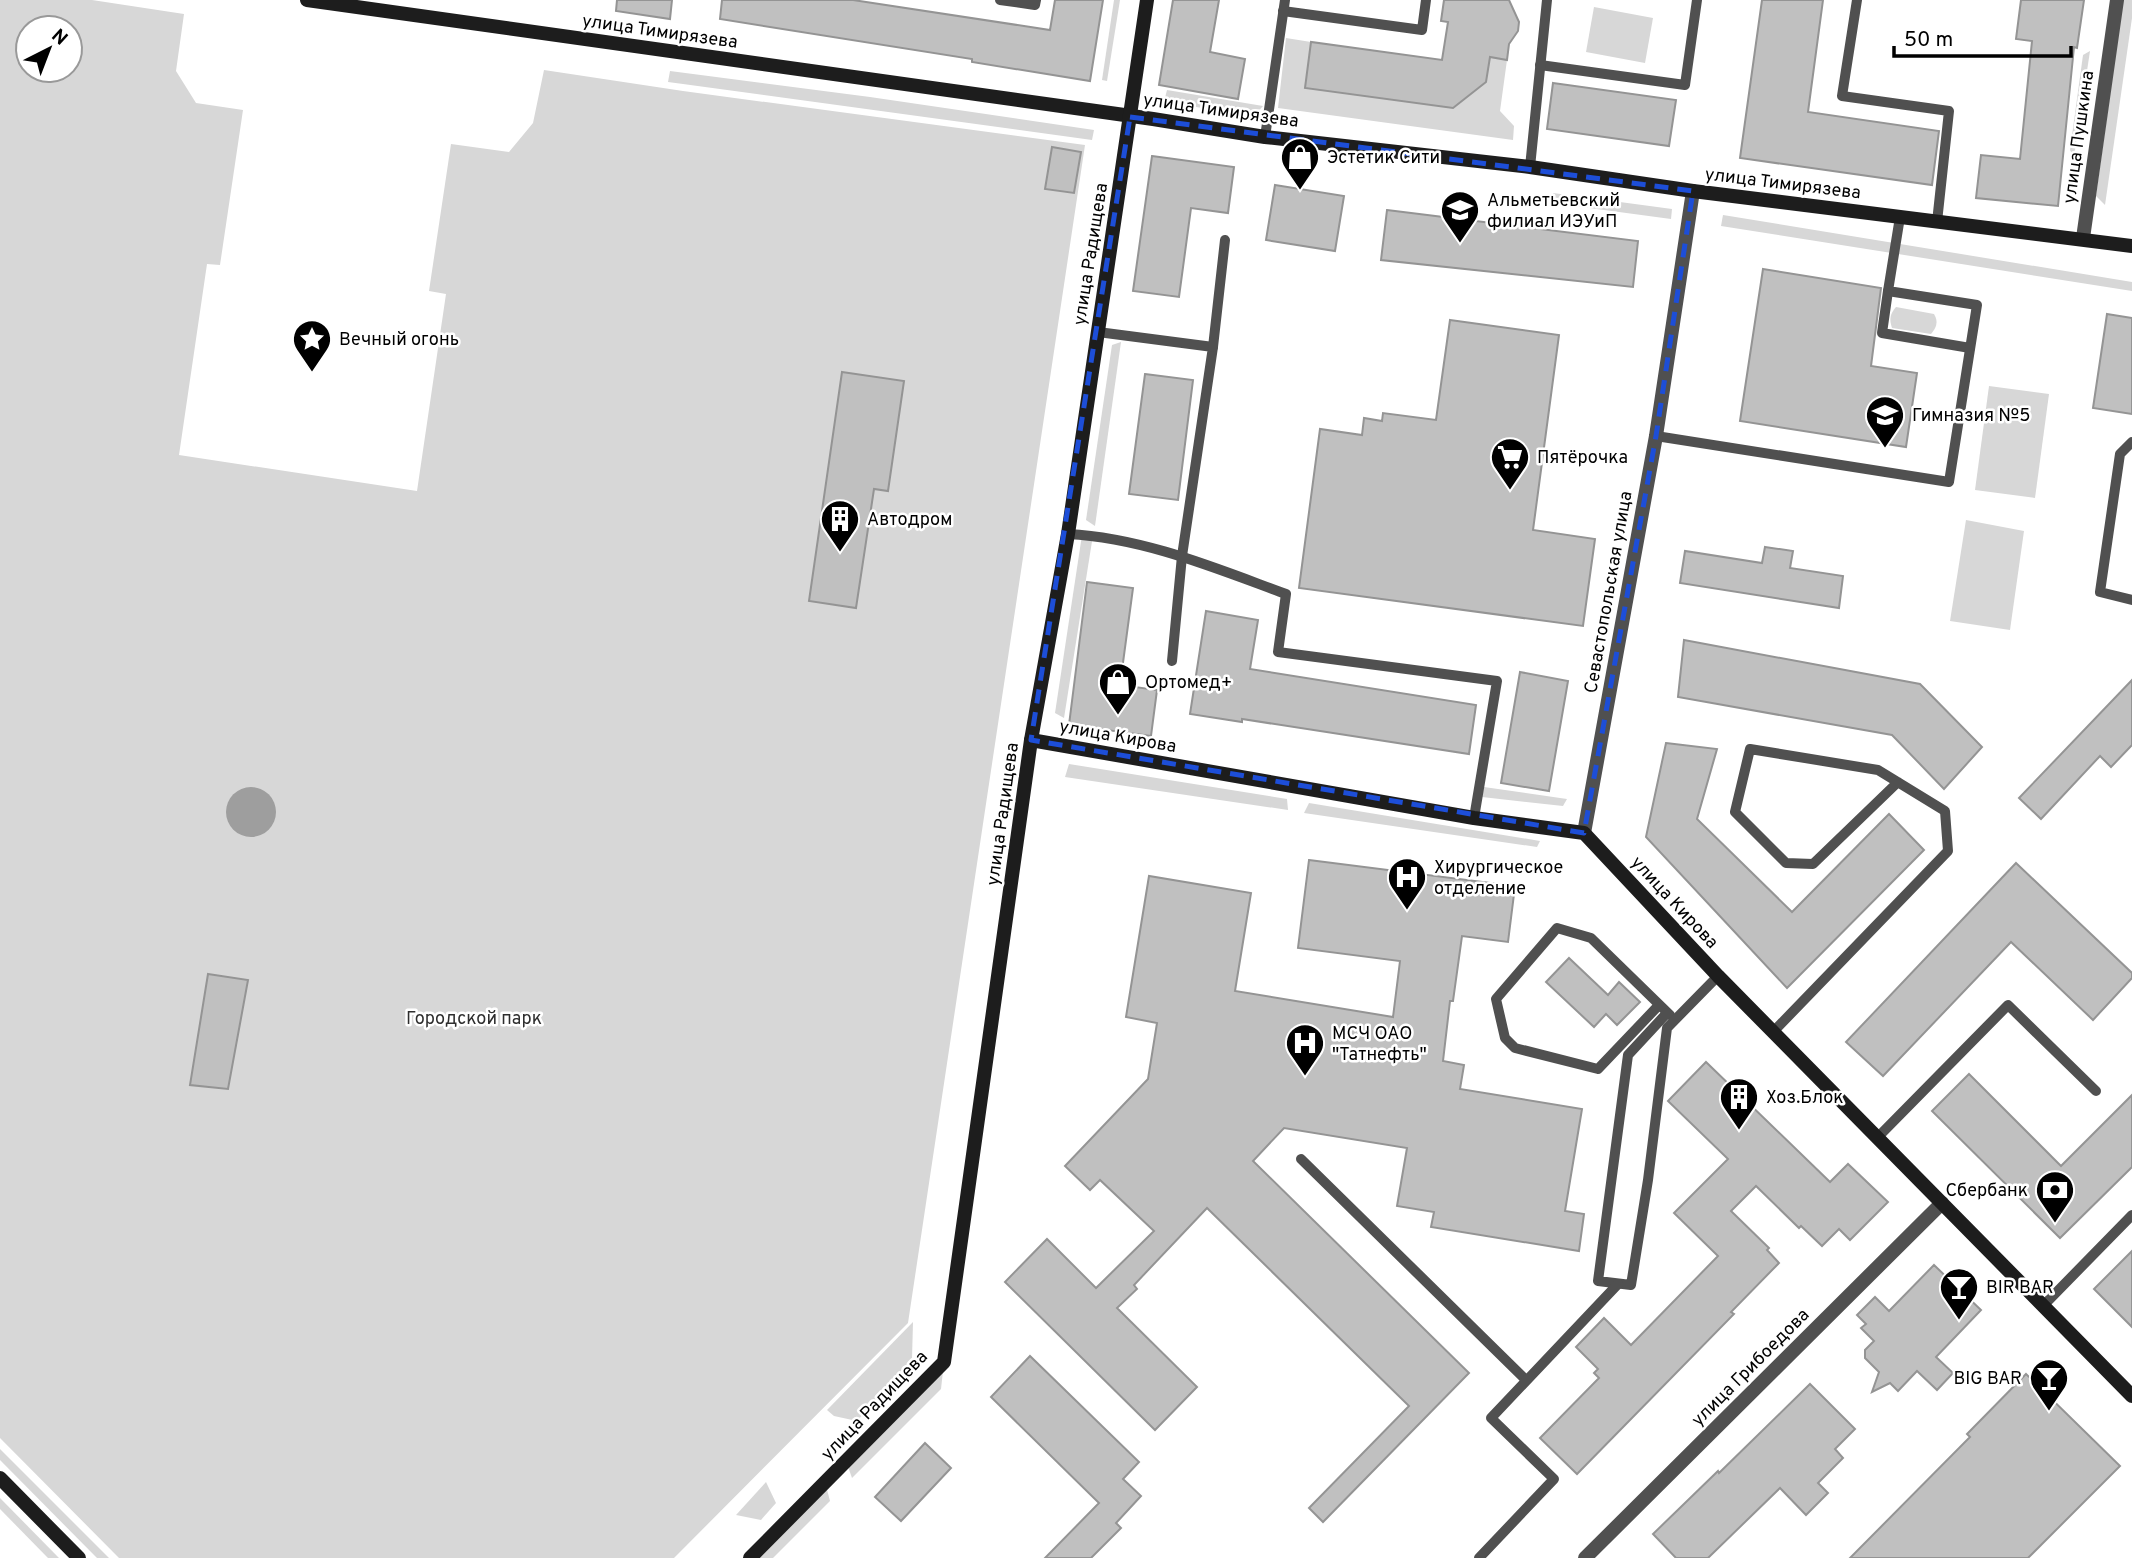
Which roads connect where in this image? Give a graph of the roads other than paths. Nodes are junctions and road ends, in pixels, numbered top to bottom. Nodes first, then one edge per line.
1 (307, 0) edge
2 (1000, 0) edge
3 (1036, 0) edge
4 (1147, 0) edge
5 (1426, 0) edge
6 (1547, 0) edge
7 (1697, 0) edge
8 (1857, 0) edge
9 (2117, 0) edge
10 (1284, 5) edge
11 (1540, 65) junction
12 (1130, 117) junction
13 (1265, 138) junction
14 (1530, 167) junction
15 (1693, 191) junction
16 (1900, 217) junction
17 (1937, 222) junction
18 (2083, 238) junction
19 (1225, 240) dead end
20 (2132, 246) edge
21 (1888, 291) junction
22 (1098, 332) junction
23 (1213, 347) junction
24 (1970, 348) junction
25 (1656, 436) junction
26 (2132, 442) edge
27 (1068, 534) junction
28 (1182, 556) junction
29 (2132, 600) edge
30 (1172, 661) dead end
31 (1031, 740) junction
32 (1898, 782) junction
33 (1474, 818) junction
34 (1584, 834) junction
35 (1718, 976) junction
36 (1659, 1005) junction
37 (1671, 1017) junction
38 (1774, 1031) junction
39 (2096, 1091) dead end
40 (1878, 1138) junction
41 (1301, 1159) dead end
42 (1942, 1203) junction
43 (2132, 1215) edge
44 (1618, 1284) junction
45 (2043, 1306) junction
46 (1526, 1380) junction
47 (2132, 1396) edge
48 (0, 1478) edge
49 (79, 1558) edge
50 (750, 1558) edge
51 (1479, 1558) edge
52 (1586, 1558) edge

1 - 12 street, улица Тимирязева
2 - 3 lane
4 - 12 street, улица Радищева
5 - 10 lane
6 - 11 lane
7 - 11 lane
8 - 17 lane
9 - 18 street, улица Пушкина
10 - 13 lane
11 - 14 lane
12 - 13 street, улица Тимирязева
12 - 22 street, улица Радищева
13 - 14 street, улица Тимирязева
14 - 15 street, улица Тимирязева
15 - 16 street, улица Тимирязева
15 - 25 street, Севастопольская улица
16 - 17 street, улица Тимирязева
16 - 21 lane
17 - 18 street, улица Тимирязева
18 - 20 street, улица Тимирязева
19 - 23 lane
21 - 24 lane
21 - 24 lane
22 - 23 lane
22 - 27 street, улица Радищева
23 - 28 lane
24 - 25 lane
25 - 34 street, Севастопольская улица
26 - 29 lane
27 - 28 lane
27 - 31 street, улица Радищева
28 - 30 lane
28 - 33 lane
31 - 33 street, улица Кирова
31 - 50 street, улица Радищева
32 - 32 lane
32 - 38 lane
33 - 34 street, улица Кирова
34 - 35 street, улица Кирова
35 - 37 lane
35 - 38 street, улица Кирова
36 - 36 lane
36 - 37 lane
37 - 44 lane
37 - 44 lane
38 - 40 street, улица Кирова
39 - 40 lane
40 - 42 street, улица Кирова
41 - 46 lane
42 - 45 street, улица Кирова
42 - 52 street, улица Грибоедова
43 - 45 lane
44 - 46 lane
45 - 47 street, улица Кирова
46 - 51 lane
48 - 49 street

